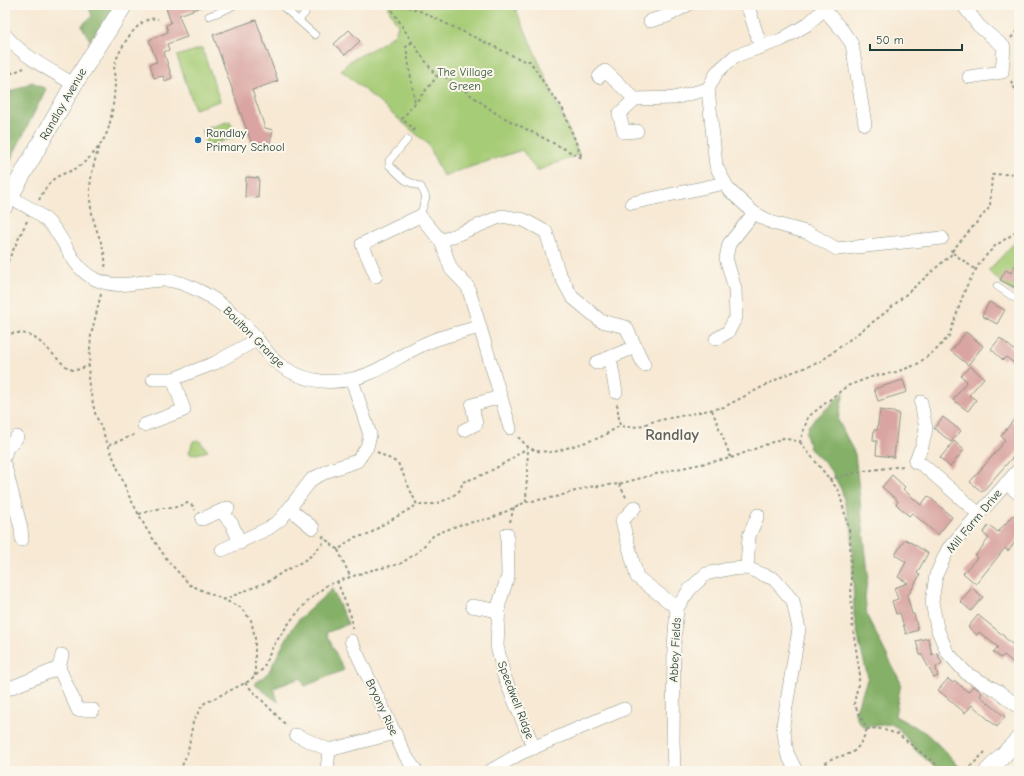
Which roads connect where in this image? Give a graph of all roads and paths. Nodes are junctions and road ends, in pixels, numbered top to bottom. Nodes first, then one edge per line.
1 (124, 5) edge
2 (234, 5) edge
3 (281, 5) edge
4 (389, 5) edge
5 (402, 5) edge
6 (687, 5) edge
7 (745, 5) edge
8 (963, 5) edge
9 (826, 7) edge
10 (305, 13) dead end
11 (209, 16) dead end
12 (158, 19) dead end
13 (299, 20) junction
14 (650, 21) dead end
15 (5, 35) edge
16 (316, 35) dead end
17 (412, 42) junction
18 (761, 47) junction
19 (37, 63) junction
20 (5, 76) edge
21 (436, 76) junction
22 (599, 77) dead end
23 (969, 77) dead end
24 (74, 84) junction
25 (708, 89) junction
26 (635, 99) junction
27 (415, 103) junction
28 (865, 124) dead end
29 (637, 131) dead end
30 (407, 140) joint
31 (99, 147) junction
32 (1019, 173) edge
33 (725, 183) junction
34 (7, 201) edge
35 (632, 203) dead end
36 (33, 210) junction
37 (754, 213) junction
38 (420, 216) junction
39 (1019, 227) edge
40 (942, 238) joint
41 (440, 241) junction
42 (952, 252) junction
43 (5, 267) edge
44 (976, 270) junction
45 (376, 276) dead end
46 (104, 283) junction
47 (997, 286) dead end
48 (1019, 301) edge
49 (479, 327) junction
50 (5, 335) edge
51 (256, 338) junction
52 (716, 339) dead end
53 (635, 347) junction
54 (610, 358) junction
55 (596, 363) dead end
56 (89, 365) junction
57 (644, 365) dead end
58 (154, 379) dead end
59 (174, 379) junction
60 (352, 380) junction
61 (616, 392) joint
62 (500, 398) junction
63 (922, 402) dead end
64 (712, 410) junction
65 (144, 425) joint
66 (620, 426) junction
67 (510, 428) joint
68 (464, 430) dead end
69 (17, 437) dead end
70 (800, 442) junction
71 (109, 445) junction
72 (367, 447) junction
73 (528, 447) junction
74 (731, 458) junction
75 (5, 461) edge
76 (922, 465) junction
77 (1019, 469) edge
78 (829, 479) junction
79 (1006, 483) junction
80 (618, 484) junction
81 (1019, 494) edge
82 (526, 502) junction
83 (417, 505) junction
84 (514, 507) junction
85 (634, 508) joint
86 (290, 509) junction
87 (139, 514) junction
88 (979, 514) junction
89 (758, 515) dead end
90 (202, 519) joint
91 (313, 528) joint
92 (507, 534) joint
93 (22, 540) dead end
94 (326, 540) junction
95 (240, 543) junction
96 (222, 550) dead end
97 (338, 550) junction
98 (747, 568) junction
99 (350, 576) junction
100 (337, 581) junction
101 (223, 600) junction
102 (472, 606) dead end
103 (677, 608) junction
104 (499, 611) junction
105 (351, 641) joint
106 (255, 676) junction
107 (245, 683) junction
108 (5, 690) edge
109 (1019, 707) edge
110 (624, 708) dead end
111 (93, 710) dead end
112 (867, 729) junction
113 (395, 733) junction
114 (296, 735) joint
115 (1019, 739) edge
116 (534, 748) junction
117 (329, 750) junction
118 (180, 771) edge
119 (327, 771) edge
120 (416, 771) edge
121 (490, 771) edge
122 (674, 771) edge
123 (796, 771) edge
124 (816, 771) edge
125 (944, 771) edge
126 (988, 771) edge

1 - 24 street, Randlay Avenue
2 - 11 lane
3 - 13 lane
4 - 17 path
5 - 21 path
6 - 14 street
7 - 18 street
8 - 23 street
9 - 18 street
9 - 28 street
10 - 13 lane
12 - 31 path
13 - 16 lane
15 - 19 street
17 - 21 path
17 - 27 path
18 - 25 street
19 - 20 path
19 - 24 street
21 - 27 path
22 - 26 street
24 - 34 street, Randlay Avenue
25 - 26 street
25 - 33 street
26 - 29 street
27 - 30 path
30 - 38 lane
31 - 36 path
31 - 46 path
32 - 42 path
33 - 35 street
33 - 37 street
34 - 36 street, Boulton Grange
36 - 43 path
36 - 46 street, Boulton Grange
37 - 40 street
37 - 52 street
38 - 41 street
38 - 45 street
39 - 44 path
40 - 42 path
41 - 49 street
41 - 53 street
42 - 44 path
42 - 64 path
44 - 70 path
46 - 51 street, Boulton Grange
46 - 56 path
47 - 48 lane
49 - 60 street, Boulton Grange
49 - 62 street
50 - 56 path
51 - 59 street
51 - 60 street, Boulton Grange
53 - 54 street
53 - 57 street
54 - 55 street
54 - 61 street
56 - 71 path
58 - 59 street
59 - 65 street
60 - 72 street
61 - 66 path
62 - 67 street
62 - 68 street
63 - 76 street
64 - 66 path
64 - 74 path
65 - 71 path
66 - 73 path
67 - 73 path
69 - 75 street
70 - 74 path
70 - 78 path
71 - 87 path
72 - 83 path
72 - 86 street
73 - 82 path
73 - 83 path
74 - 80 path
75 - 93 street
76 - 78 path
76 - 88 street
77 - 79 street, Mill Farm Drive
78 - 112 path
79 - 81 street
79 - 88 street, Mill Farm Drive
80 - 82 path
80 - 85 path
82 - 84 path
83 - 97 path
84 - 92 path
84 - 99 path
85 - 103 street
86 - 91 street
86 - 95 street
87 - 90 path
87 - 101 path
88 - 109 street, Mill Farm Drive
89 - 98 street
90 - 95 street
91 - 94 path
92 - 104 street, Speedwell Ridge
94 - 97 path
94 - 101 path
95 - 96 street
97 - 99 path
98 - 103 street, Abbey Fields
98 - 123 street, Abbey Fields
99 - 100 path
100 - 105 path
100 - 106 path
101 - 106 path
102 - 104 street
103 - 122 street, Abbey Fields
104 - 116 street, Speedwell Ridge
105 - 113 street, Bryony Rise
106 - 107 path
107 - 114 path
107 - 118 path
108 - 111 street
110 - 116 street
112 - 124 path
112 - 125 path
113 - 117 street
113 - 120 street, Bryony Rise
114 - 117 street
115 - 126 street
116 - 121 street
117 - 119 street

